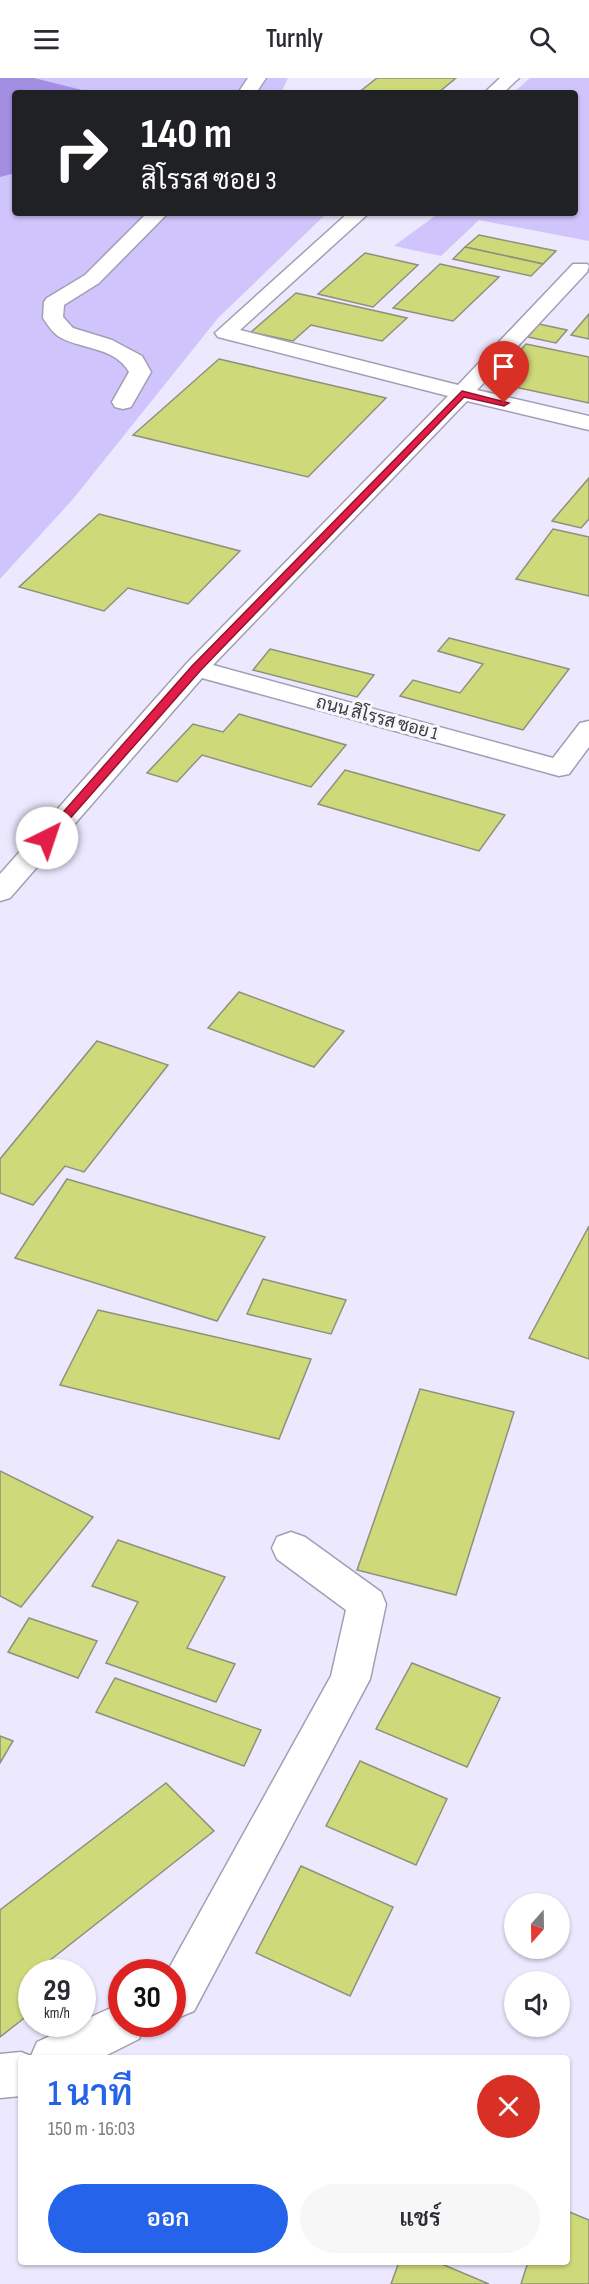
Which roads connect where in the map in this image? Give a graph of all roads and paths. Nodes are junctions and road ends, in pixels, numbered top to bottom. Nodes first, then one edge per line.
1 (510, 78) edge
2 (496, 90) edge
3 (155, 216) edge
4 (356, 216) edge
5 (580, 268) dead end
6 (462, 393) junction
7 (123, 402) dead end
8 (589, 423) edge
9 (196, 668) junction
10 (589, 729) edge
11 (0, 892) edge
12 (291, 1548) dead end
13 (186, 1981) edge
14 (108, 2031) edge
15 (59, 2055) edge
16 (18, 2074) edge
17 (0, 2076) edge

1 - 2 street
3 - 7 street
4 - 6 street
5 - 6 street
6 - 8 street
6 - 9 street
9 - 10 street, ถนน สิโรรส ซอย 1
9 - 11 street
12 - 13 street
14 - 15 street
16 - 17 street

